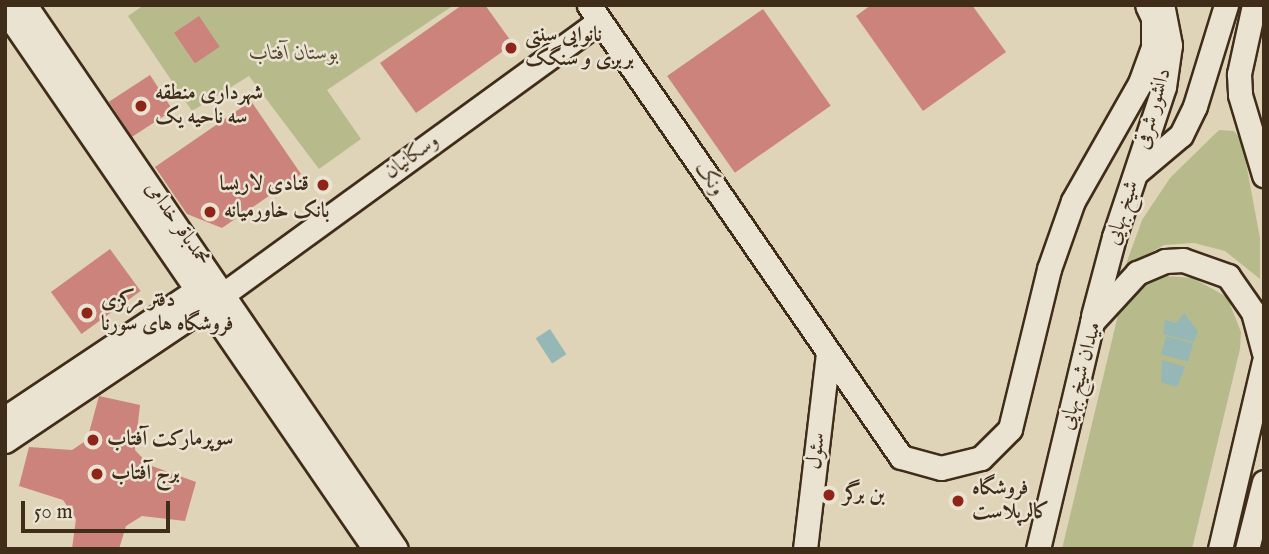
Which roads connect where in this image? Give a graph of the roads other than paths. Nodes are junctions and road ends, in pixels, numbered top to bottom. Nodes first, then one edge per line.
1 (25, 5) edge
2 (1147, 5) edge
3 (1163, 5) edge
4 (1226, 5) edge
5 (1254, 5) edge
6 (5, 10) edge
7 (595, 13) edge
8 (73, 91) junction
9 (1137, 172) junction
10 (1264, 175) edge
11 (211, 291) junction
12 (1092, 322) junction
13 (828, 353) junction
14 (1264, 353) edge
15 (1264, 362) edge
16 (262, 365) junction
17 (5, 418) edge
18 (5, 441) edge
19 (1264, 482) edge
20 (375, 549) edge
21 (396, 549) edge
22 (805, 549) edge
23 (1038, 549) edge
24 (1220, 549) edge
25 (1247, 549) edge

1 - 8 main road, محمدباقر خدامی
2 - 13 main road, ونک
3 - 9 main road, دانشور شرقی
4 - 9 main road, شیخ بهایی
5 - 10 main road
6 - 8 main road, محمدباقر خدامی
7 - 11 main road, وسکانیان
7 - 13 main road, ونک
8 - 11 main road, محمدباقر خدامی
9 - 12 main road, شیخ بهایی
11 - 16 main road, محمدباقر خدامی
11 - 17 main road, وسکانیان
11 - 18 main road
12 - 14 main road, میدان شیخ بهایی
12 - 23 main road, میدان شیخ بهایی
13 - 22 main road, سئول
15 - 24 main road
16 - 20 main road, محمدباقر خدامی
16 - 21 main road, محمدباقر خدامی
19 - 25 main road

